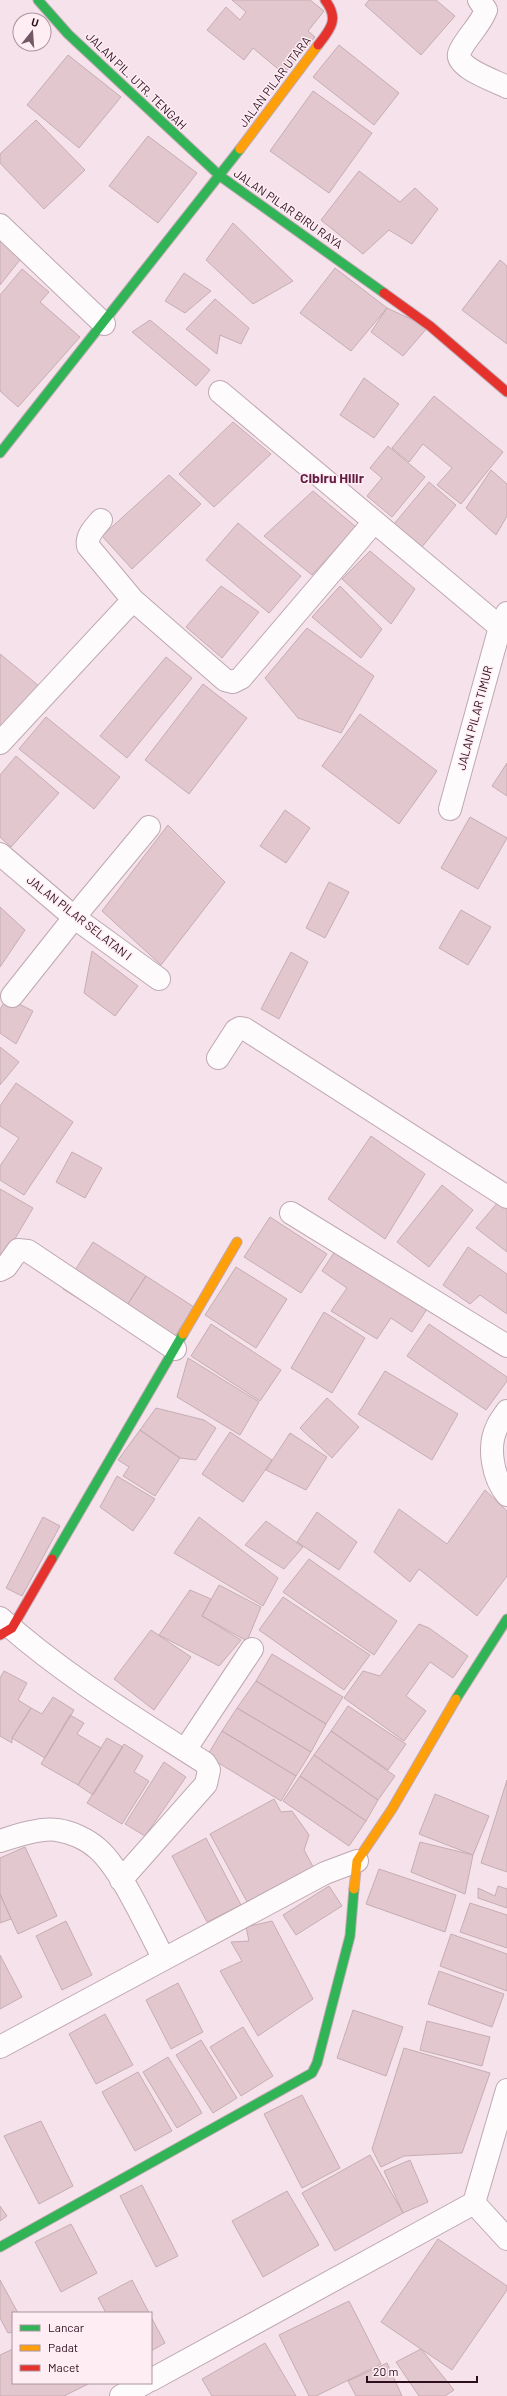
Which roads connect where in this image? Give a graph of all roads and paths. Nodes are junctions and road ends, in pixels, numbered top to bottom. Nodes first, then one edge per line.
1 (38, 0) edge
2 (324, 0) edge
3 (479, 0) edge
4 (507, 87) edge
5 (220, 176) junction
6 (0, 225) edge
7 (104, 324) junction
8 (220, 392) dead end
9 (507, 392) edge
10 (0, 453) edge
11 (100, 520) dead end
12 (374, 522) junction
13 (133, 600) junction
14 (504, 620) edge
15 (0, 743) edge
16 (450, 809) dead end
17 (149, 827) dead end
18 (0, 854) edge
19 (75, 918) junction
20 (159, 979) dead end
21 (12, 996) dead end
22 (218, 1058) dead end
23 (507, 1197) edge
24 (291, 1213) dead end
25 (237, 1242) dead end
26 (0, 1270) edge
27 (507, 1346) edge
28 (175, 1349) junction
29 (507, 1411) edge
30 (507, 1495) edge
31 (507, 1619) edge
32 (4, 1627) edge
33 (252, 1649) dead end
34 (185, 1750) junction
35 (0, 1841) edge
36 (357, 1862) junction
37 (121, 1880) junction
38 (164, 1959) junction
39 (0, 2047) edge
40 (507, 2090) edge
41 (474, 2203) junction
42 (507, 2239) edge
43 (0, 2247) edge
44 (152, 2379) edge
45 (143, 2384) edge
46 (121, 2396) edge

1 - 5 street, JALAN PIL. UTR. TENGAH
2 - 5 street, JALAN PILAR UTARA
3 - 4 street
5 - 7 street, JALAN PILAR BIRU RAYA
5 - 9 street, JALAN PILAR BIRU RAYA
6 - 7 street
7 - 10 street, JALAN PILAR BIRU RAYA
8 - 12 street, JALAN PILAR TIMUR
11 - 13 street
12 - 13 street
12 - 14 street, JALAN PILAR TIMUR
13 - 15 street
14 - 16 street, JALAN PILAR TIMUR
17 - 19 street
18 - 19 street, JALAN PILAR SELATAN I
19 - 20 street, JALAN PILAR SELATAN I
19 - 21 street
22 - 23 street
24 - 27 street
25 - 28 street
26 - 28 street
28 - 32 street
29 - 30 street
31 - 36 street
32 - 34 street
33 - 34 street
34 - 37 street
35 - 37 street
36 - 38 street
36 - 43 street
37 - 38 street
38 - 39 street
40 - 41 street
41 - 42 street
41 - 44 street
45 - 46 street

